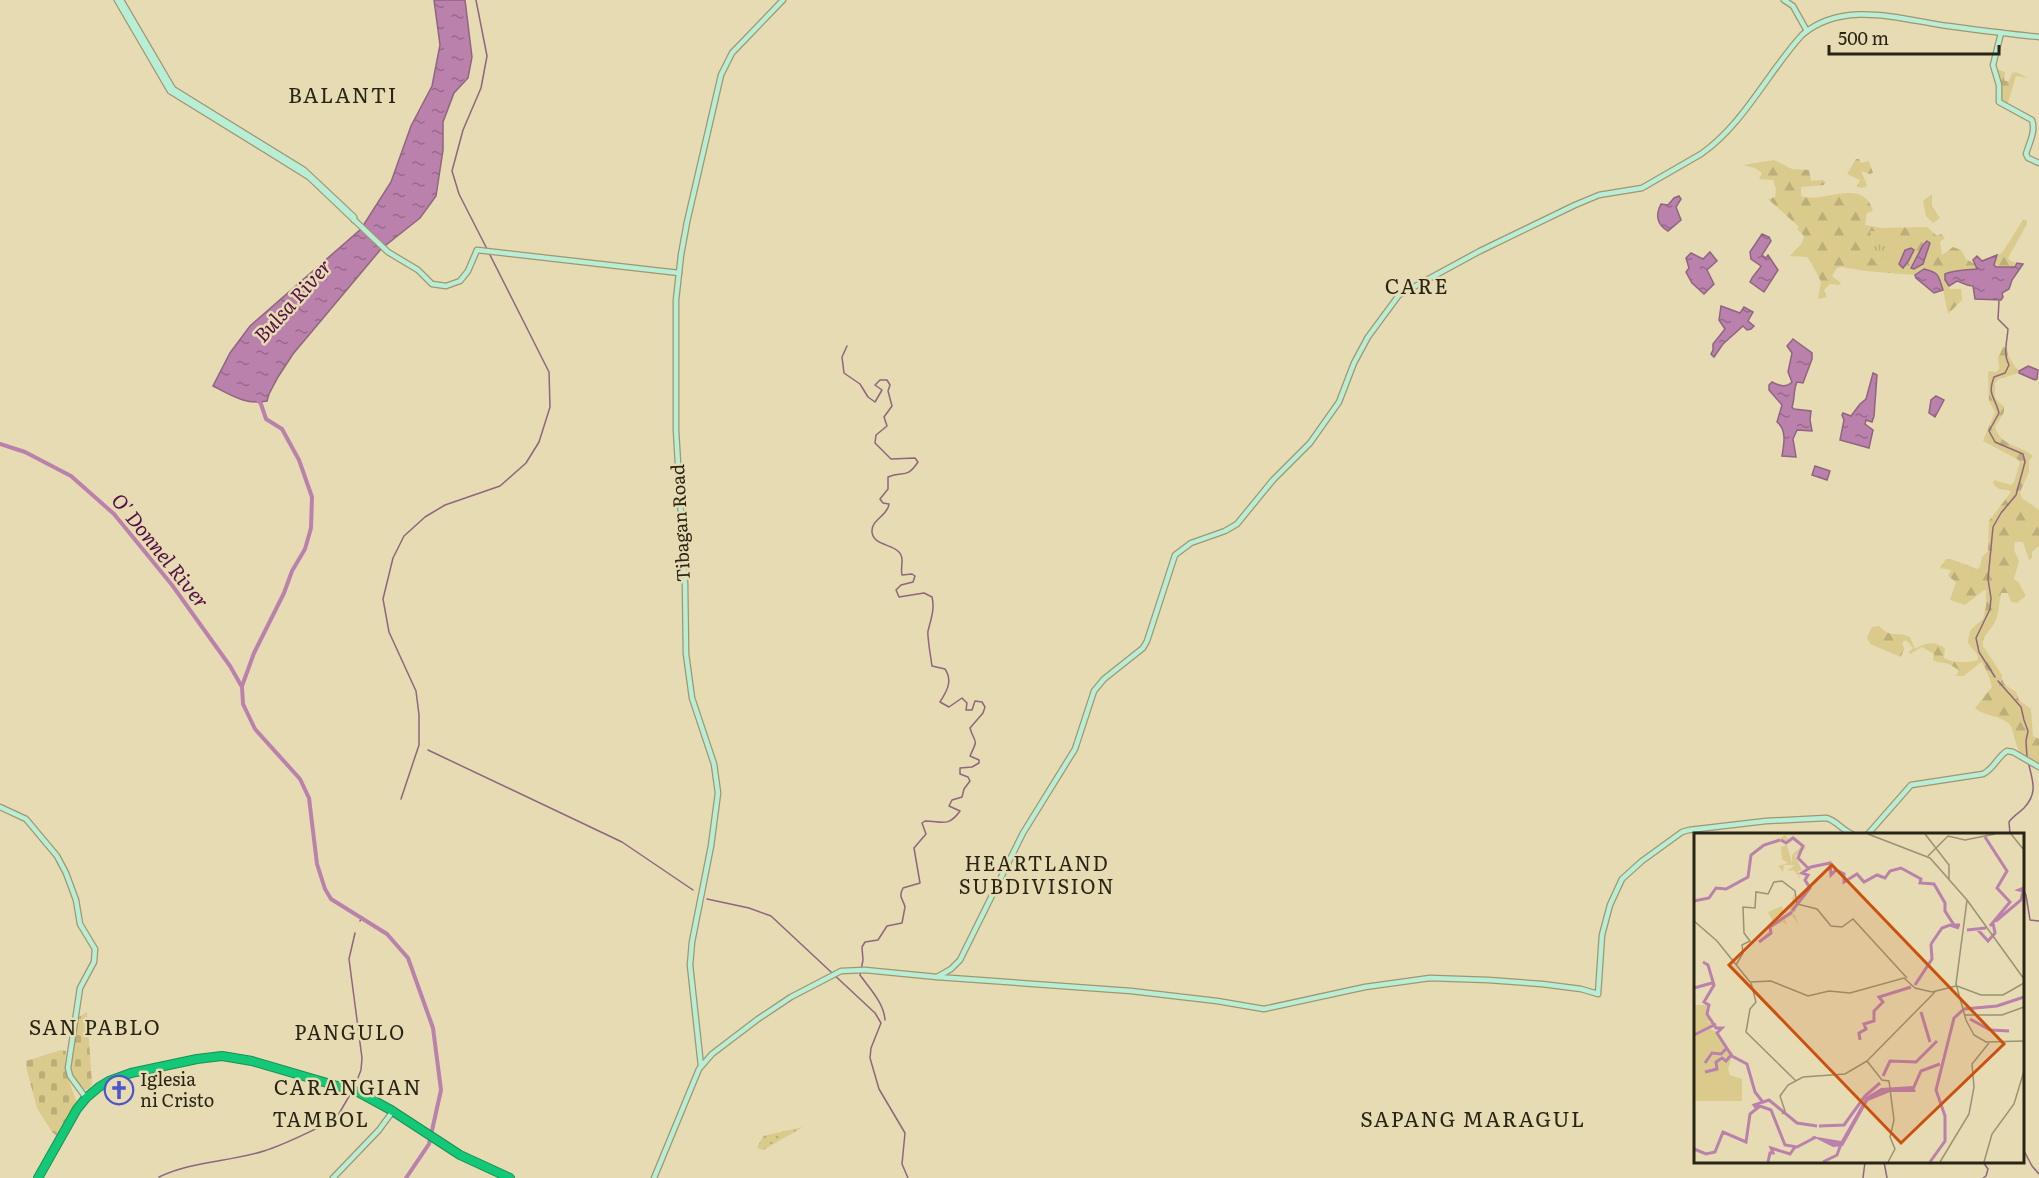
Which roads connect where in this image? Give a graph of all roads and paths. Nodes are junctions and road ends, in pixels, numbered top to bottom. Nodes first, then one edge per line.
1 (119, 0) edge
2 (783, 0) edge
3 (1784, 0) edge
4 (1807, 31) junction
5 (2001, 33) junction
6 (2039, 37) edge
7 (2039, 163) edge
8 (679, 273) junction
9 (2039, 767) edge
10 (0, 807) edge
11 (1849, 833) edge
12 (1869, 833) edge
13 (937, 976) junction
14 (701, 1065) junction
15 (86, 1098) junction
16 (393, 1111) junction
17 (38, 1178) edge
18 (333, 1178) edge
19 (510, 1178) edge
20 (654, 1178) edge

1 - 8 main road
2 - 8 main road, Tibagan Road
3 - 4 main road
4 - 5 main road
4 - 13 main road
5 - 6 main road
5 - 7 main road
8 - 14 main road, Tibagan Road
9 - 12 main road
10 - 15 main road
11 - 13 main road
13 - 14 main road
14 - 20 main road
15 - 16 highway
15 - 17 highway
16 - 18 main road
16 - 19 highway

